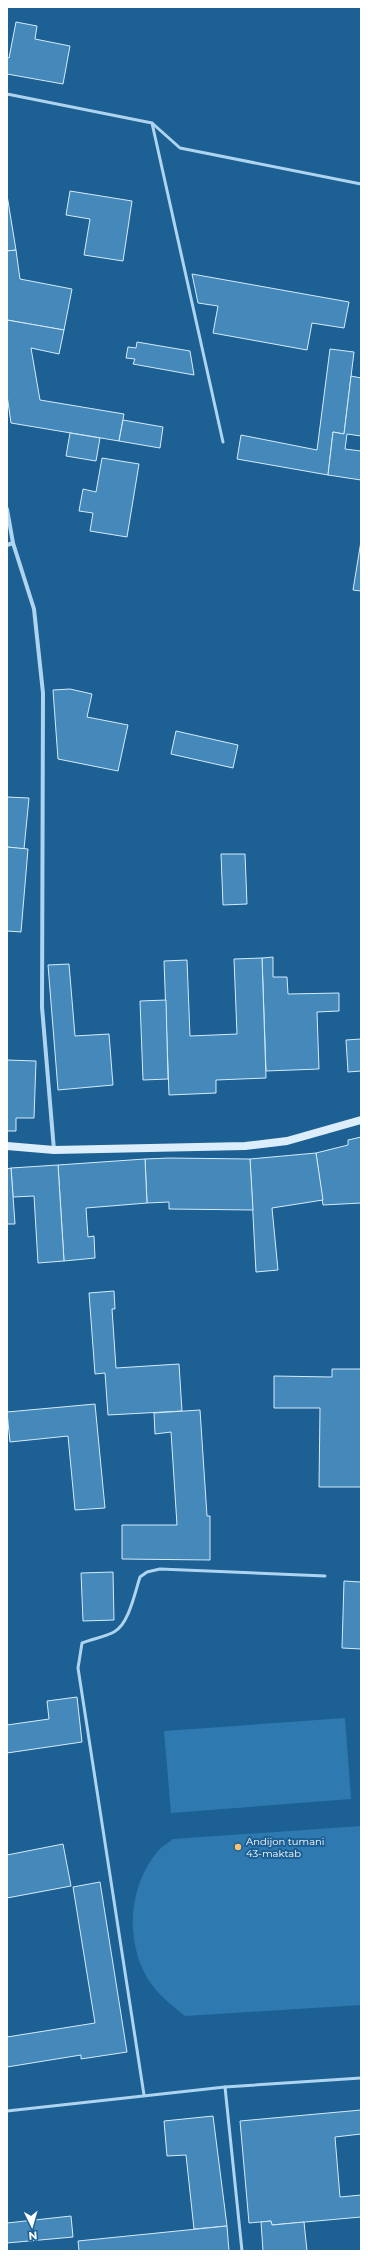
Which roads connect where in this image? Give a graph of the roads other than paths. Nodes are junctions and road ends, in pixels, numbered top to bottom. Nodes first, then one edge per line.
1 (7, 94) edge
2 (152, 123) junction
3 (361, 184) edge
4 (223, 442) dead end
5 (7, 510) edge
6 (13, 544) junction
7 (7, 545) edge
8 (361, 1120) edge
9 (7, 1146) edge
10 (54, 1150) junction
11 (324, 1576) dead end
12 (361, 2078) edge
13 (225, 2087) junction
14 (144, 2095) junction
15 (7, 2111) edge
16 (242, 2251) edge

1 - 2 lane
2 - 3 lane
2 - 4 lane
5 - 6 street
6 - 7 street
6 - 10 street
8 - 10 street
9 - 10 street
11 - 14 lane
12 - 13 lane
13 - 14 lane
13 - 16 lane
14 - 15 lane

